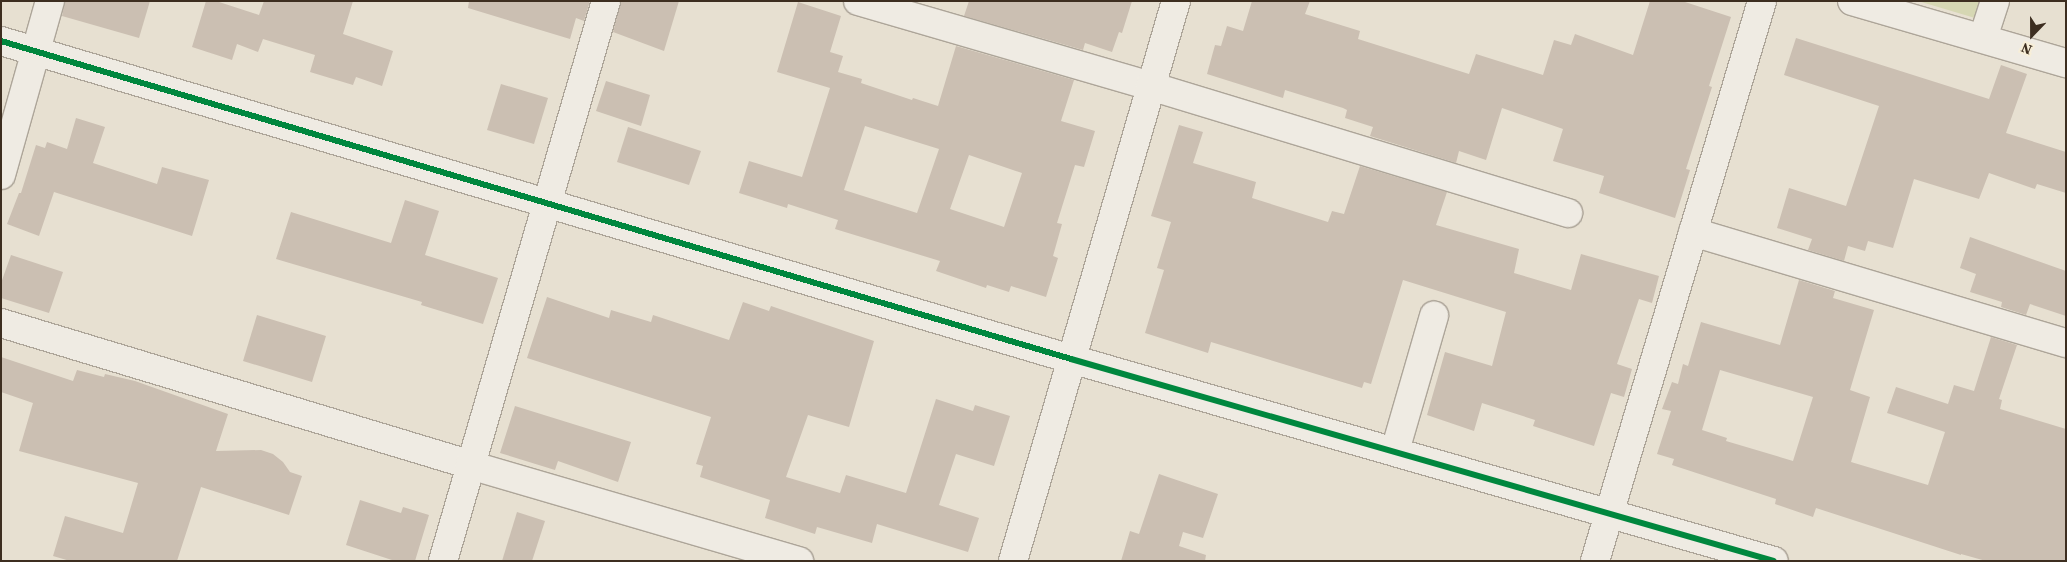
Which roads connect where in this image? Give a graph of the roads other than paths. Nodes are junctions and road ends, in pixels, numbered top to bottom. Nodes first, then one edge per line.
1 (50, 1) edge
2 (606, 1) edge
3 (858, 1) edge
4 (1176, 1) edge
5 (1762, 1) edge
6 (1852, 1) edge
7 (1995, 1) edge
8 (927, 11) edge
9 (1983, 38) junction
10 (1, 41) edge
11 (36, 51) junction
12 (2066, 63) edge
13 (1150, 86) junction
14 (1, 175) edge
15 (547, 202) junction
16 (1568, 213) dead end
17 (1693, 232) junction
18 (1434, 316) dead end
19 (1, 323) edge
20 (2066, 342) edge
21 (1071, 359) junction
22 (1395, 451) junction
23 (470, 465) junction
24 (1609, 513) junction
25 (442, 561) edge
26 (799, 561) edge
27 (1013, 561) edge
28 (1595, 561) edge
29 (1774, 561) edge

1 - 11 street
2 - 15 street
3 - 8 street
4 - 13 street
5 - 17 street
6 - 9 street
7 - 9 street
8 - 13 street
9 - 12 street
10 - 11 street
11 - 14 street
11 - 15 street
13 - 16 street
13 - 21 street
15 - 21 street
15 - 23 street
17 - 20 street
17 - 24 street
18 - 22 street
19 - 23 street
21 - 22 street
21 - 27 street
22 - 24 street
23 - 25 street
23 - 26 street
24 - 28 street
24 - 29 street

